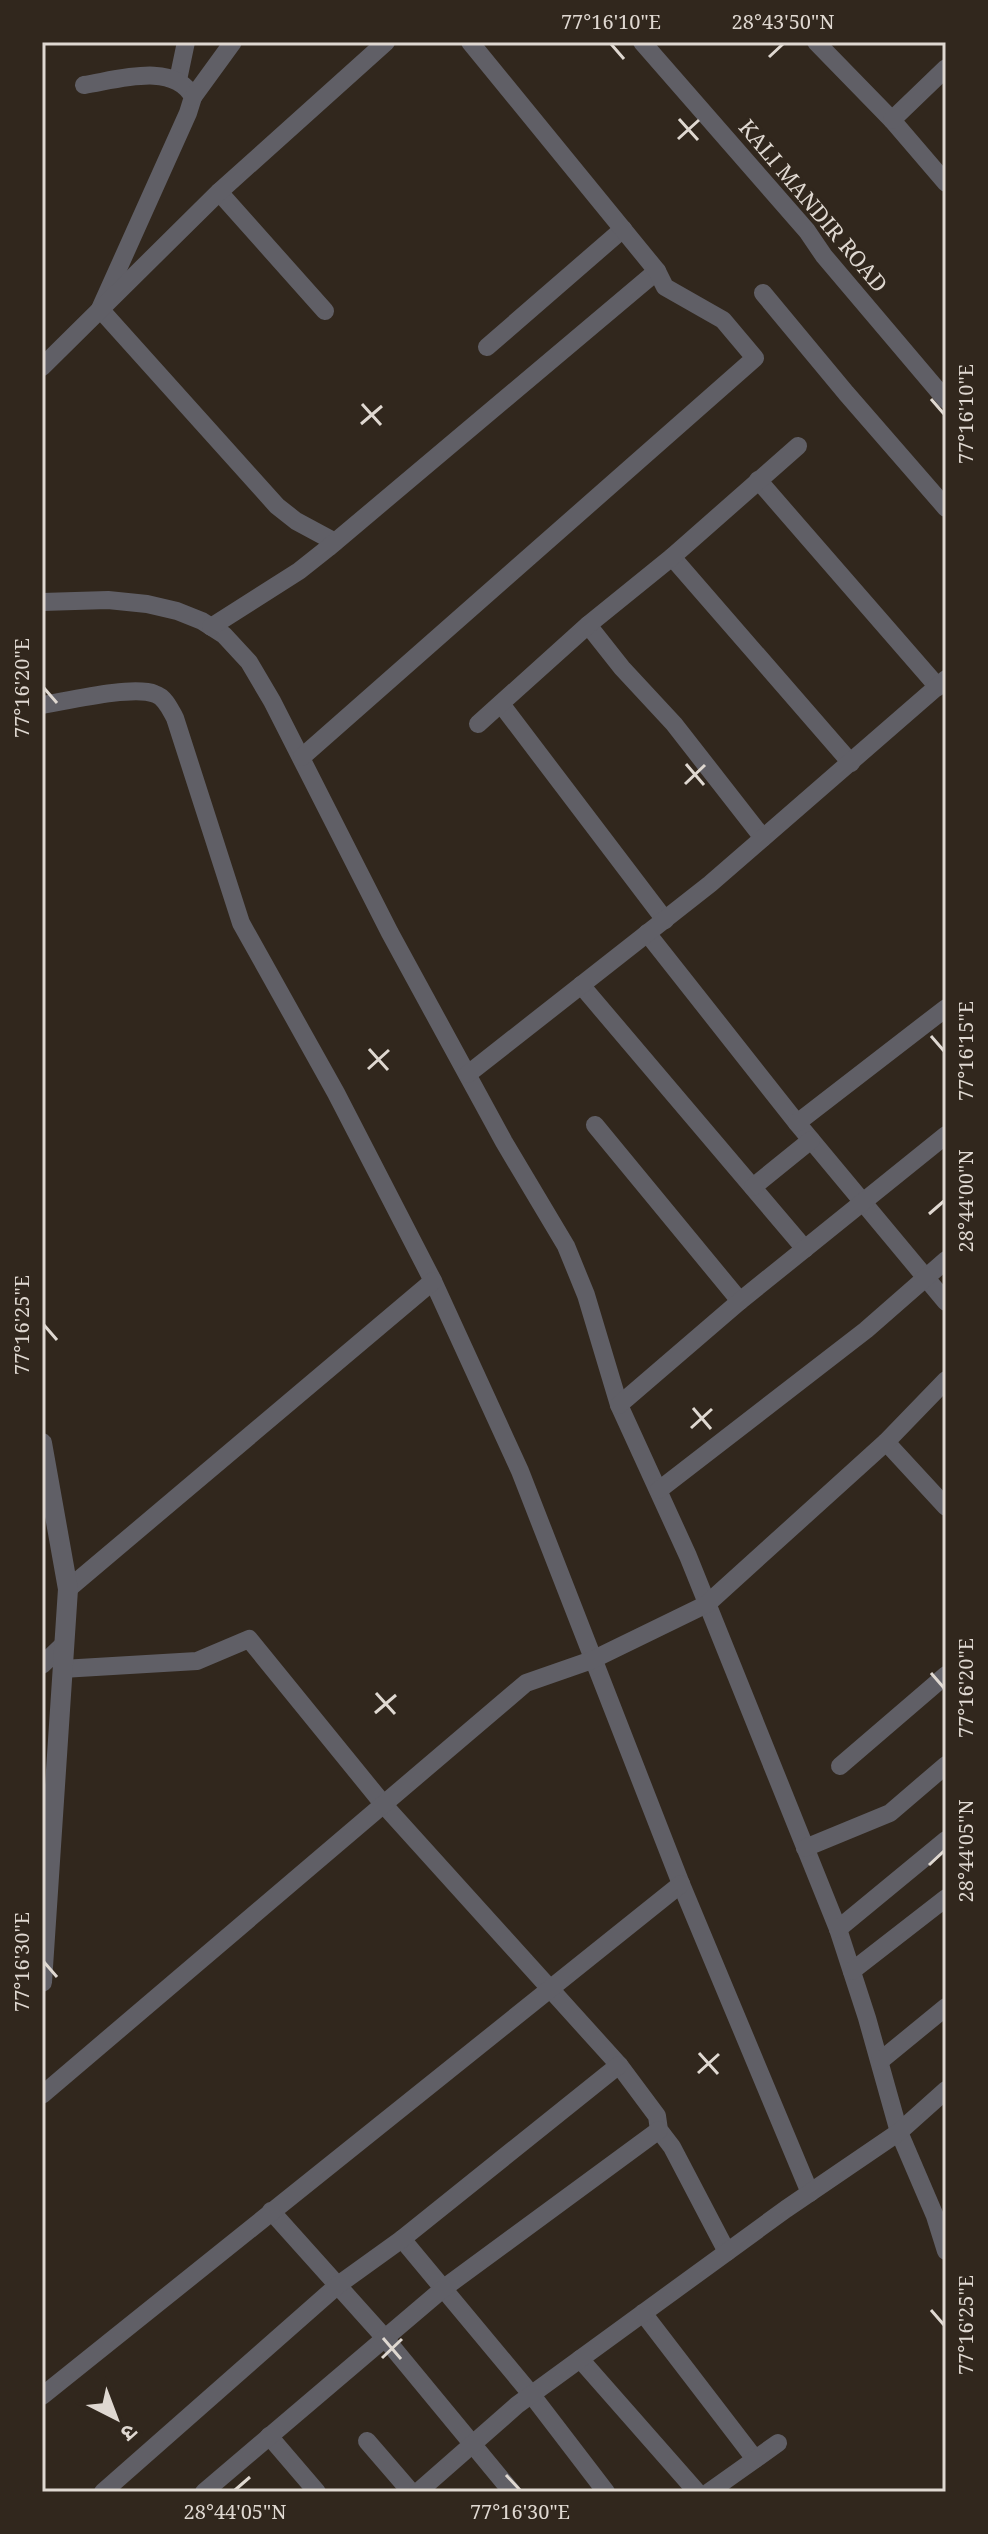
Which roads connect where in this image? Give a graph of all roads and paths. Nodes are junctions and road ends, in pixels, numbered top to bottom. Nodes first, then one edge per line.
1 (186, 42) edge
2 (233, 42) edge
3 (386, 42) edge
4 (470, 42) edge
5 (642, 42) edge
6 (824, 45) edge
7 (946, 68) edge
8 (178, 80) junction
9 (84, 85) dead end
10 (193, 97) junction
11 (892, 120) junction
12 (946, 183) edge
13 (219, 192) junction
14 (623, 229) junction
15 (657, 271) junction
16 (763, 293) dead end
17 (100, 309) junction
18 (325, 311) dead end
19 (487, 347) dead end
20 (42, 367) edge
21 (946, 400) edge
22 (798, 446) dead end
23 (758, 480) junction
24 (946, 508) edge
25 (335, 542) junction
26 (672, 557) junction
27 (42, 602) edge
28 (588, 625) junction
29 (211, 627) junction
30 (942, 683) edge
31 (501, 704) junction
32 (42, 705) edge
33 (478, 724) dead end
34 (302, 757) junction
35 (851, 763) junction
36 (763, 838) junction
37 (665, 920) junction
38 (647, 933) junction
39 (581, 985) junction
40 (946, 1008) edge
41 (468, 1074) junction
42 (797, 1123) junction
43 (595, 1125) dead end
44 (946, 1135) edge
45 (811, 1140) junction
46 (753, 1187) junction
47 (863, 1202) junction
48 (805, 1249) junction
49 (946, 1260) edge
50 (924, 1278) junction
51 (433, 1281) junction
52 (740, 1301) junction
53 (946, 1302) edge
54 (946, 1380) edge
55 (619, 1405) junction
56 (886, 1442) junction
57 (42, 1443) edge
58 (659, 1490) junction
59 (946, 1507) edge
60 (68, 1589) junction
61 (707, 1604) junction
62 (592, 1660) junction
63 (52, 1667) edge
64 (946, 1675) edge
65 (946, 1765) edge
66 (840, 1766) dead end
67 (384, 1805) junction
68 (946, 1840) edge
69 (805, 1848) junction
70 (681, 1884) junction
71 (946, 1898) edge
72 (838, 1929) junction
73 (852, 1971) junction
74 (42, 1982) edge
75 (549, 1988) junction
76 (946, 2007) edge
77 (880, 2061) junction
78 (619, 2065) junction
79 (946, 2090) edge
80 (42, 2095) edge
81 (659, 2130) junction
82 (899, 2132) junction
83 (810, 2193) junction
84 (271, 2211) junction
85 (402, 2239) junction
86 (946, 2251) edge
87 (727, 2252) junction
88 (338, 2285) junction
89 (444, 2288) junction
90 (643, 2313) junction
91 (384, 2337) junction
92 (580, 2359) junction
93 (531, 2394) junction
94 (42, 2396) edge
95 (269, 2436) junction
96 (367, 2441) dead end
97 (473, 2443) junction
98 (778, 2443) dead end
99 (755, 2459) junction
100 (103, 2492) edge
101 (204, 2492) edge
102 (317, 2492) edge
103 (411, 2492) edge
104 (418, 2492) edge
105 (512, 2492) edge
106 (606, 2492) edge
107 (697, 2492) edge
108 (709, 2492) edge

1 - 8 street
2 - 10 street
3 - 13 street
4 - 14 street
5 - 21 street, KALI MANDIR ROAD
6 - 11 street
7 - 11 street
8 - 9 street
8 - 10 street
10 - 17 street
11 - 12 street
13 - 17 street
13 - 18 street
14 - 15 street
14 - 19 street
15 - 25 street
15 - 34 street
16 - 24 street
17 - 20 street
17 - 25 street
22 - 23 street
23 - 26 street
23 - 30 street
25 - 29 street
26 - 28 street
26 - 35 street
27 - 29 street
28 - 31 street
28 - 36 street
29 - 34 street
30 - 35 street
31 - 33 street
31 - 37 street
32 - 51 street
34 - 41 street
35 - 36 street
36 - 37 street
37 - 38 street
38 - 39 street
38 - 42 street
39 - 41 street
39 - 46 street
40 - 42 street
41 - 55 street
42 - 45 street
43 - 52 street
44 - 47 street
45 - 46 street
45 - 47 street
46 - 48 street
47 - 48 street
47 - 50 street
48 - 52 street
49 - 50 street
50 - 53 street
50 - 58 street
51 - 60 street
51 - 62 street
52 - 55 street
54 - 56 street
55 - 58 street
56 - 59 street
56 - 61 street
57 - 60 street
58 - 61 street
60 - 63 street
61 - 62 street
61 - 69 street
62 - 67 street
62 - 70 street
63 - 67 street
63 - 74 street
64 - 66 street
65 - 69 street
67 - 75 street
67 - 80 street
68 - 72 street
69 - 72 street
70 - 75 street
70 - 83 street
71 - 73 street
72 - 73 street
73 - 77 street
75 - 78 street
75 - 84 street
76 - 77 street
77 - 82 street
78 - 81 street
78 - 85 street
79 - 82 street
81 - 87 street
81 - 89 street
82 - 83 street
82 - 86 street
83 - 87 street
84 - 88 street
84 - 94 street
85 - 88 street
85 - 89 street
87 - 90 street
88 - 91 street
88 - 100 street
89 - 91 street
89 - 93 street
90 - 92 street
90 - 99 street
91 - 95 street
91 - 97 street
92 - 93 street
92 - 107 street
93 - 97 street
93 - 106 street
95 - 101 street
95 - 102 street
96 - 103 street
97 - 104 street
97 - 105 street
98 - 99 street
99 - 108 street

